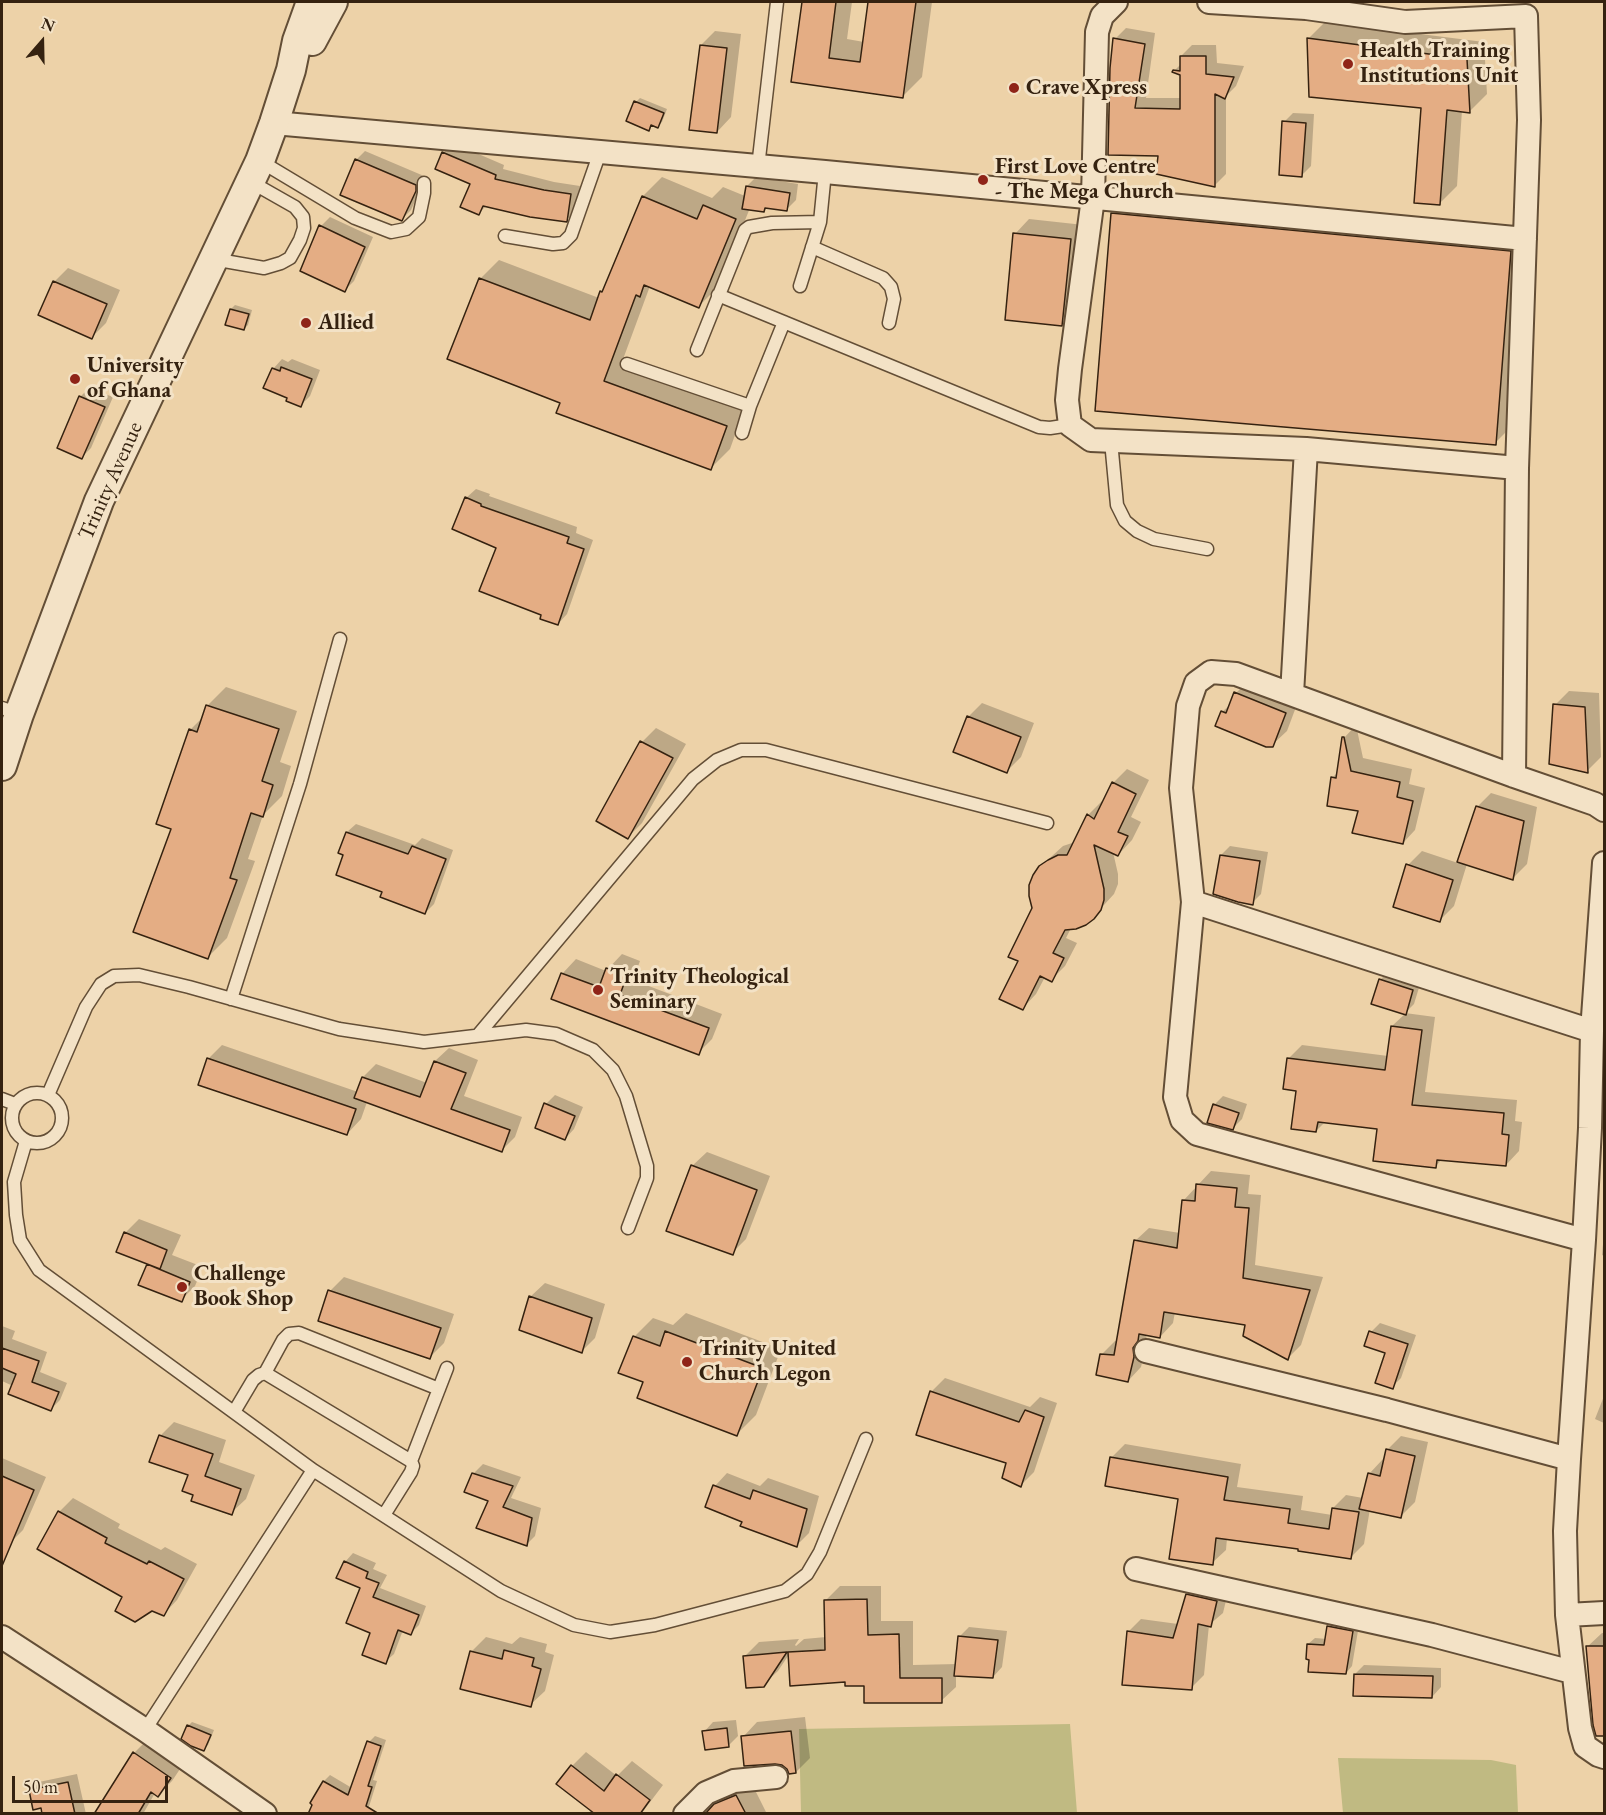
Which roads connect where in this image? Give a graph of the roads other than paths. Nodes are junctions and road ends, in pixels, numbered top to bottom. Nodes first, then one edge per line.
1 (311, 2) edge
2 (333, 2) edge
3 (777, 2) edge
4 (1209, 2) edge
5 (1107, 6) edge
6 (291, 70) junction
7 (274, 123) junction
8 (600, 153) junction
9 (758, 166) junction
10 (256, 172) junction
11 (825, 172) junction
12 (424, 183) dead end
13 (1093, 198) junction
14 (820, 222) junction
15 (506, 236) dead end
16 (1525, 239) junction
17 (812, 247) junction
18 (213, 259) junction
19 (800, 286) dead end
20 (718, 295) junction
21 (784, 322) junction
22 (889, 323) dead end
23 (697, 350) dead end
24 (627, 364) dead end
25 (750, 406) junction
26 (1070, 425) junction
27 (742, 433) dead end
28 (1111, 441) junction
29 (1306, 449) junction
30 (1517, 468) junction
31 (1207, 549) dead end
32 (340, 639) dead end
33 (1292, 694) junction
34 (8, 722) edge
35 (2, 766) edge
36 (1514, 776) junction
37 (1605, 810) edge
38 (1047, 823) dead end
39 (1605, 863) edge
40 (1193, 902) junction
41 (231, 999) junction
42 (1592, 1031) junction
43 (478, 1035) junction
44 (48, 1095) junction
45 (2, 1099) edge
46 (15, 1104) junction
47 (7, 1121) edge
48 (26, 1141) junction
49 (628, 1228) dead end
50 (1584, 1240) junction
51 (1146, 1351) dead end
52 (447, 1368) dead end
53 (265, 1373) junction
54 (439, 1389) junction
55 (234, 1412) junction
56 (866, 1439) dead end
57 (1569, 1459) junction
58 (411, 1461) junction
59 (313, 1470) junction
60 (384, 1515) junction
61 (1136, 1569) dead end
62 (1605, 1613) edge
63 (1567, 1615) junction
64 (2, 1636) edge
65 (1572, 1672) junction
66 (145, 1730) junction
67 (1605, 1757) edge
68 (776, 1777) dead end
69 (265, 1814) edge
70 (685, 1814) edge

1 - 6 street, Trinity Avenue
2 - 6 street, Trinity Avenue
3 - 9 lane
4 - 16 street
5 - 13 street
6 - 7 street, Trinity Avenue
7 - 8 street
7 - 10 street, Trinity Avenue
8 - 9 street
8 - 15 lane
9 - 11 street
10 - 12 lane
10 - 18 street, Trinity Avenue
10 - 18 lane
11 - 13 street
11 - 14 lane
13 - 16 street
13 - 26 street
14 - 17 lane
14 - 20 lane
16 - 30 street
17 - 19 lane
17 - 22 lane
18 - 34 street, Trinity Avenue
20 - 21 lane
20 - 23 lane
21 - 25 lane
21 - 26 lane
24 - 25 lane
25 - 27 lane
26 - 28 street
28 - 29 street
28 - 31 lane
29 - 30 street
29 - 33 street
30 - 36 street
32 - 41 lane
33 - 36 street
33 - 40 street
34 - 35 street, Trinity Avenue
36 - 37 street
38 - 43 lane
39 - 42 street
40 - 42 street
40 - 50 street
41 - 43 lane
41 - 44 lane
42 - 50 street
43 - 49 lane
44 - 46 lane
44 - 48 lane
45 - 46 lane
46 - 47 lane
47 - 48 lane
48 - 55 lane
50 - 57 street
51 - 57 street
52 - 54 lane
53 - 54 lane
53 - 55 lane
53 - 58 lane
54 - 58 lane
55 - 59 lane
56 - 60 lane
57 - 63 street
58 - 60 lane
59 - 60 lane
59 - 66 lane
61 - 65 street
62 - 63 street
63 - 65 street
64 - 66 street
65 - 67 street
66 - 69 street
68 - 70 street

